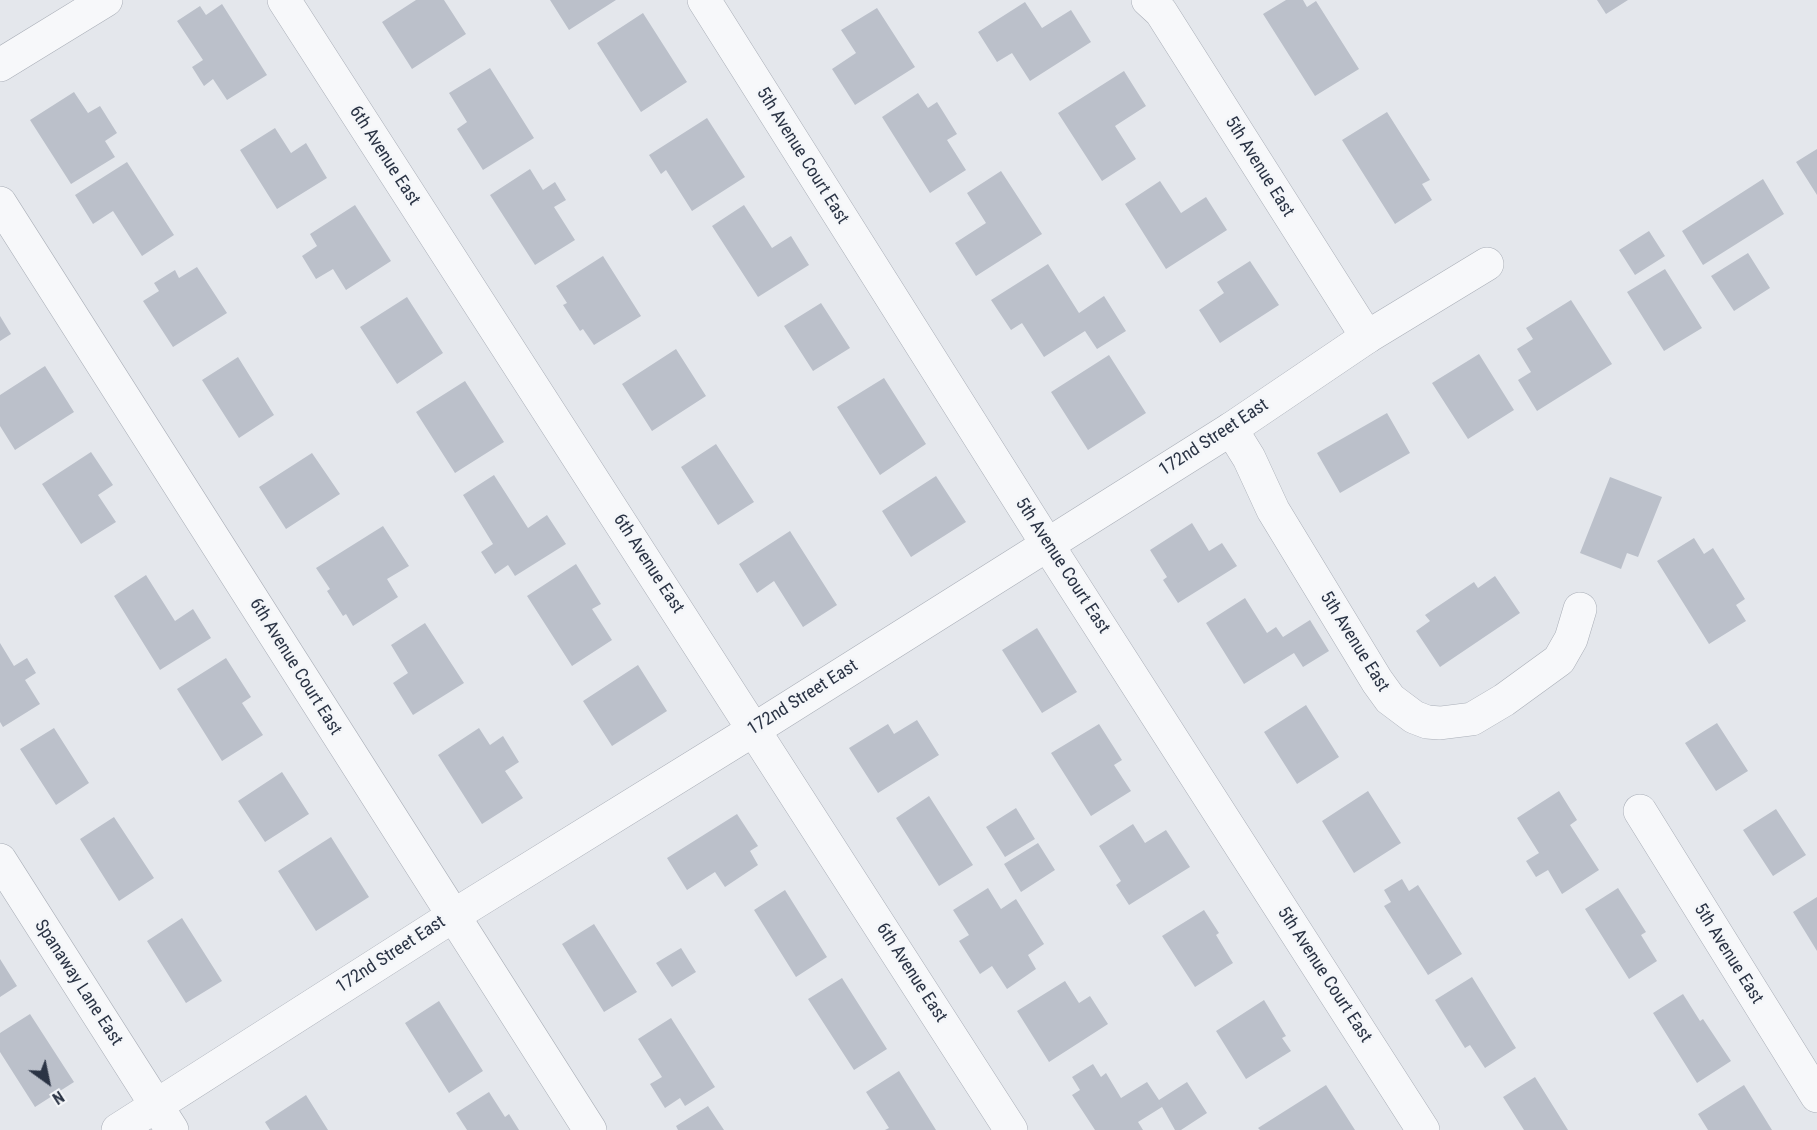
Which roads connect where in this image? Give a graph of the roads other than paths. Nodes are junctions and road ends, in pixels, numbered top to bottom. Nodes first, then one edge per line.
1 (106, 0) edge
2 (284, 0) edge
3 (704, 0) edge
4 (1148, 0) edge
5 (0, 65) edge
6 (0, 203) edge
7 (1487, 264) dead end
8 (1367, 337) junction
9 (1231, 429) junction
10 (1047, 544) junction
11 (1580, 609) dead end
12 (754, 729) junction
13 (1640, 811) dead end
14 (0, 860) edge
15 (453, 916) junction
16 (1817, 1096) edge
17 (164, 1118) edge
18 (118, 1130) edge
19 (590, 1130) edge
20 (1011, 1130) edge
21 (1424, 1130) edge

1 - 5 street
2 - 12 street, 6th Avenue East
3 - 10 street, 5th Avenue Court East
4 - 8 street, 5th Avenue East
6 - 15 street, 6th Avenue Court East
7 - 8 street, 172nd Street East
8 - 9 street, 172nd Street East
9 - 10 street, 172nd Street East
9 - 11 street, 5th Avenue East
10 - 12 street, 172nd Street East
10 - 21 street, 5th Avenue Court East
12 - 15 street, 172nd Street East
12 - 20 street, 6th Avenue East
13 - 16 street, 5th Avenue East
14 - 17 street, Spanaway Lane East
15 - 17 street, 172nd Street East
15 - 19 street, 6th Avenue Court East
17 - 18 street, 172nd Street East

